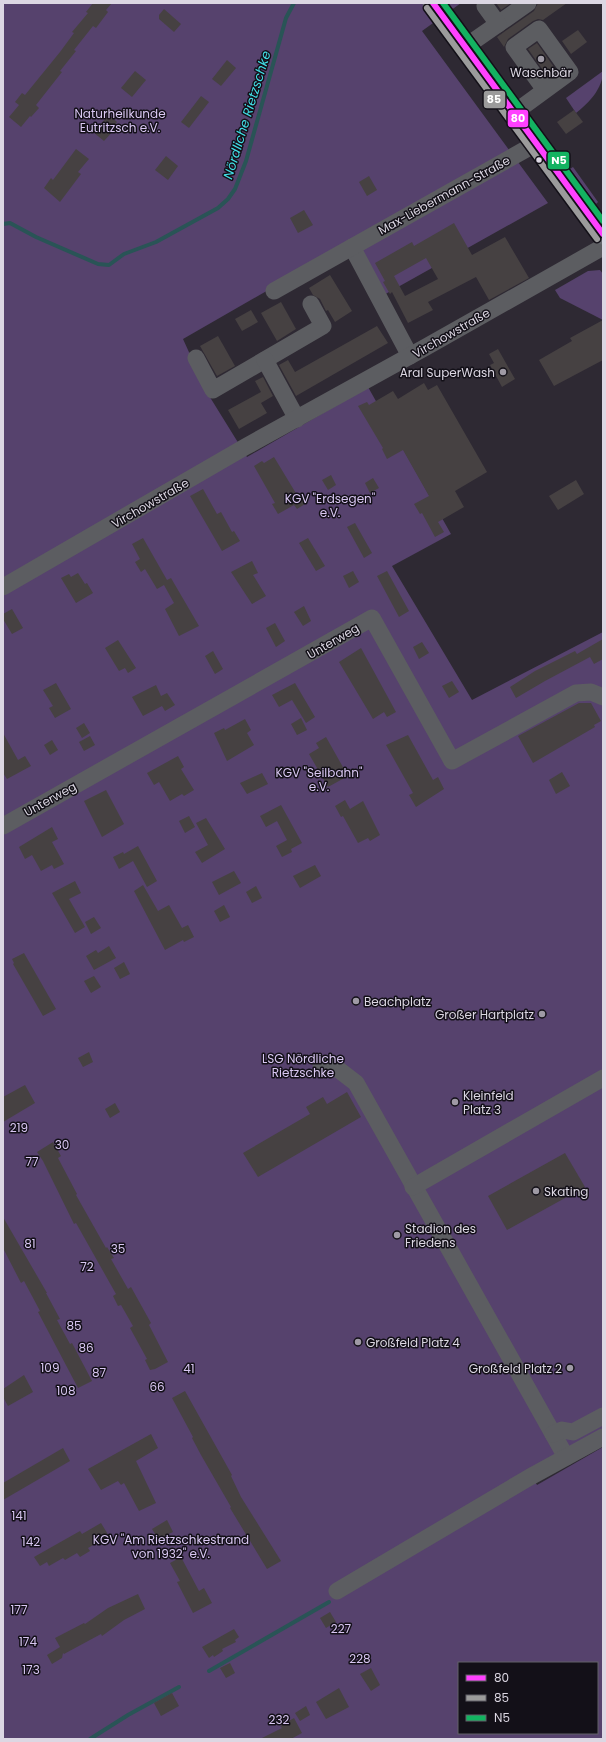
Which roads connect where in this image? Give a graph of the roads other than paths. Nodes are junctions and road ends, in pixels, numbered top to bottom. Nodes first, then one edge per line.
1 (433, 3) edge
2 (528, 3) edge
3 (485, 6) dead end
4 (498, 24) junction
5 (465, 47) junction
6 (545, 90) dead end
7 (514, 113) junction
8 (536, 143) junction
9 (603, 234) edge
10 (603, 246) edge
11 (352, 248) junction
12 (274, 291) dead end
13 (311, 304) dead end
14 (410, 356) junction
15 (196, 358) dead end
16 (265, 360) junction
17 (297, 419) junction
18 (3, 587) edge
19 (603, 697) edge
20 (3, 826) edge
21 (321, 1064) dead end
22 (603, 1078) edge
23 (413, 1187) junction
24 (603, 1416) edge
25 (553, 1434) junction
26 (603, 1437) edge
27 (566, 1457) junction
28 (337, 1591) dead end

1 - 5 main road
2 - 4 street
3 - 4 street
4 - 5 street
5 - 7 main road
6 - 7 street
7 - 8 main road
8 - 9 main road
8 - 11 street, Max-Liebermann-Straße
10 - 14 street, Virchowstraße
11 - 12 street, Max-Liebermann-Straße
11 - 14 street
13 - 16 street
14 - 17 street, Virchowstraße
15 - 16 street
16 - 17 street
17 - 18 street, Virchowstraße
19 - 20 street, Unterweg
21 - 23 street
22 - 23 street
23 - 25 street
24 - 25 street
25 - 27 street
26 - 27 street
27 - 28 street

